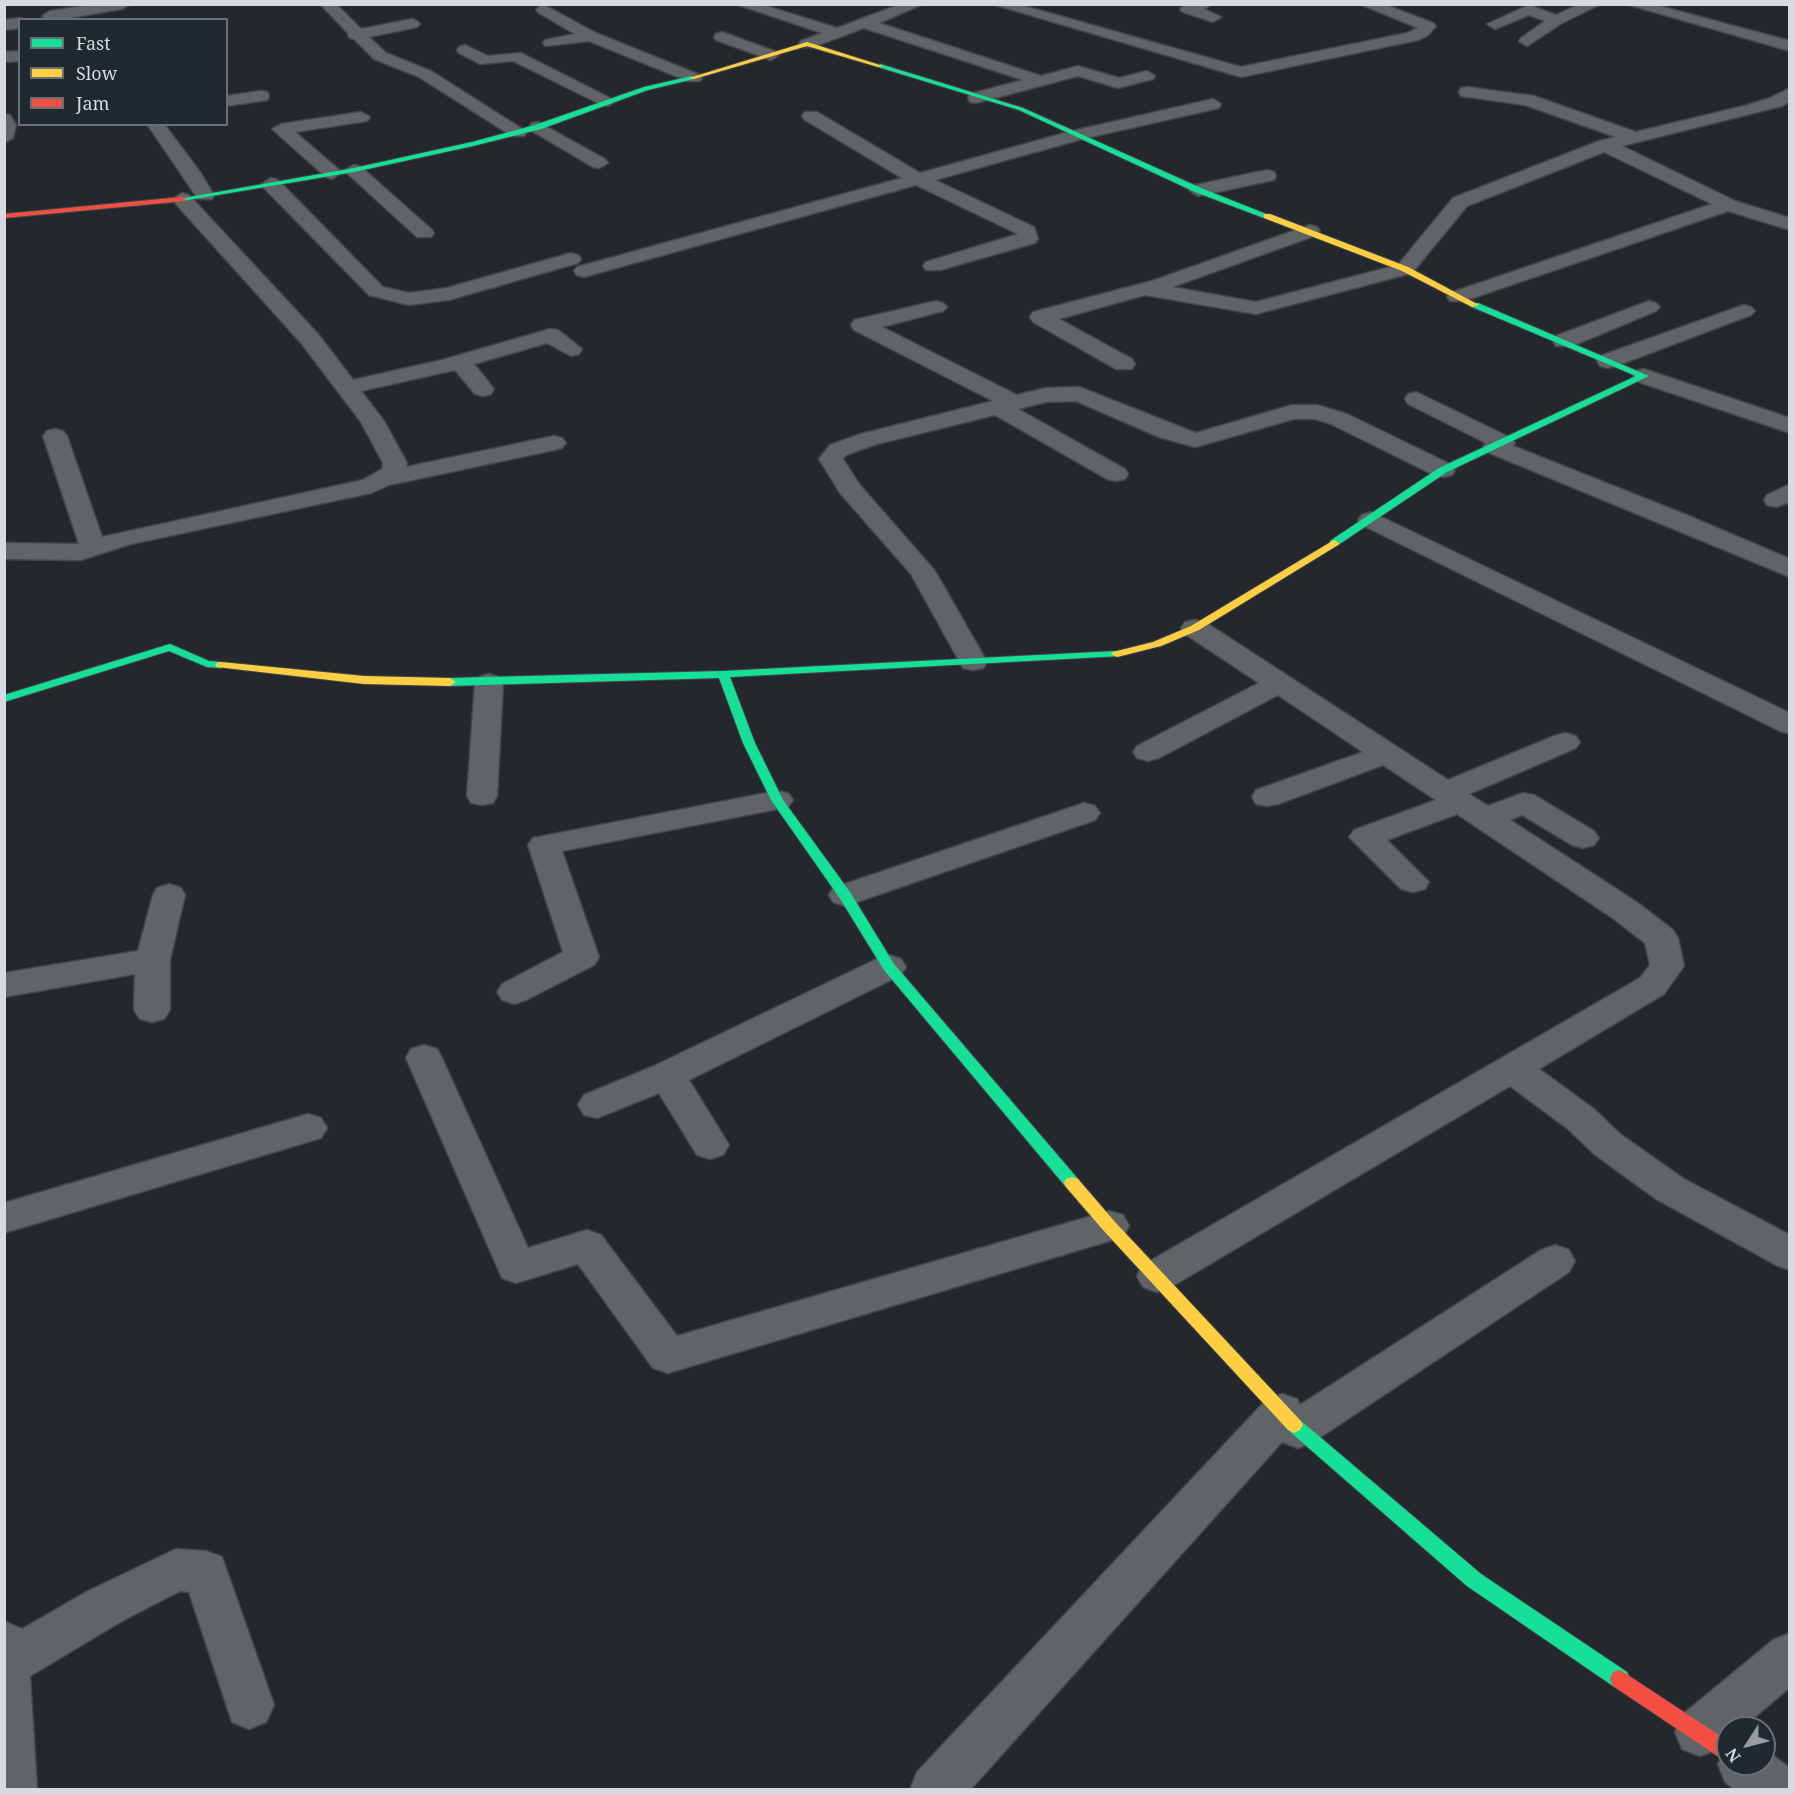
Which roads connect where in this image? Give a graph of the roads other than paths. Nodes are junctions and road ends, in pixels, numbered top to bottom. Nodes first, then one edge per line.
1 (327, 4) edge
2 (743, 4) edge
3 (916, 4) edge
4 (999, 4) edge
5 (1367, 4) edge
6 (1594, 4) edge
7 (1634, 4) edge
8 (122, 5) edge
9 (544, 10) dead end
10 (49, 16) edge
11 (1557, 20) junction
12 (864, 23) junction
13 (412, 24) dead end
14 (1495, 24) dead end
15 (838, 33) junction
16 (355, 34) junction
17 (590, 36) junction
18 (722, 37) dead end
19 (1527, 41) dead end
20 (551, 44) dead end
21 (807, 44) junction
22 (1790, 46) edge
23 (465, 50) dead end
24 (771, 55) junction
25 (1147, 76) dead end
26 (694, 78) junction
27 (1041, 81) junction
28 (1467, 92) dead end
29 (261, 96) dead end
30 (976, 98) junction
31 (228, 100) edge
32 (1785, 100) edge
33 (608, 101) junction
34 (1213, 104) dead end
35 (812, 116) dead end
36 (361, 117) dead end
37 (4, 119) edge
38 (156, 126) edge
39 (538, 127) junction
40 (518, 132) junction
41 (1078, 135) junction
42 (4, 138) edge
43 (1636, 138) junction
44 (1605, 145) junction
45 (599, 163) dead end
46 (354, 170) junction
47 (332, 173) junction
48 (1267, 176) dead end
49 (918, 179) junction
50 (271, 184) junction
51 (1198, 190) junction
52 (205, 195) junction
53 (182, 199) junction
54 (1728, 205) junction
55 (4, 216) edge
56 (1790, 224) edge
57 (1310, 231) junction
58 (424, 233) dead end
59 (933, 266) dead end
60 (1405, 269) junction
61 (1146, 289) junction
62 (1457, 297) junction
63 (936, 307) dead end
64 (1649, 307) dead end
65 (1744, 311) dead end
66 (1564, 341) junction
67 (571, 349) dead end
68 (459, 361) junction
69 (1608, 361) junction
70 (1124, 364) dead end
71 (1644, 376) junction
72 (347, 388) junction
73 (483, 389) dead end
74 (1416, 399) dead end
75 (1007, 406) junction
76 (1790, 426) edge
77 (55, 436) dead end
78 (554, 443) dead end
79 (1499, 445) junction
80 (1443, 470) junction
81 (1116, 474) dead end
82 (383, 479) junction
83 (1371, 520) junction
84 (93, 548) junction
85 (4, 551) edge
86 (1790, 569) edge
87 (1195, 628) junction
88 (974, 662) junction
89 (723, 674) junction
90 (489, 683) junction
91 (1280, 683) junction
92 (4, 699) edge
93 (1790, 725) edge
94 (1565, 742) dead end
95 (1148, 752) dead end
96 (1387, 753) junction
97 (482, 796) dead end
98 (1266, 797) dead end
99 (777, 800) junction
100 (1465, 804) junction
101 (1084, 813) dead end
102 (1583, 838) dead end
103 (1413, 882) dead end
104 (169, 895) dead end
105 (845, 895) junction
106 (153, 960) junction
107 (889, 966) junction
108 (4, 984) edge
109 (514, 992) dead end
110 (152, 1010) dead end
111 (424, 1058) dead end
112 (1510, 1067) junction
113 (667, 1076) junction
114 (597, 1105) dead end
115 (308, 1128) dead end
116 (710, 1145) dead end
117 (4, 1218) edge
118 (1109, 1226) junction
119 (1790, 1254) edge
120 (1555, 1261) dead end
121 (1156, 1276) junction
122 (1290, 1421) junction
123 (6, 1653) edge
124 (1790, 1656) edge
125 (249, 1705) dead end
126 (1714, 1742) edge
127 (1759, 1776) edge
128 (12, 1790) edge
129 (935, 1790) edge
130 (1777, 1790) edge

1 - 16 street
2 - 15 street
3 - 12 street
4 - 5 street
6 - 11 street
7 - 22 street
8 - 10 street
9 - 17 street
11 - 14 street
11 - 19 street
12 - 15 street
12 - 27 street
13 - 16 street
15 - 21 street
16 - 40 street
17 - 20 street
17 - 26 street
18 - 24 street
21 - 24 street
21 - 30 street
23 - 33 street
24 - 26 street
25 - 27 street
26 - 33 street
27 - 30 street
28 - 43 street
29 - 31 street
30 - 41 street
32 - 43 street
33 - 39 street
34 - 41 street
35 - 49 street
36 - 47 street
37 - 42 street
38 - 52 street
39 - 40 street
39 - 45 street
40 - 46 street
41 - 49 street
41 - 51 street
43 - 44 street
44 - 54 street
44 - 60 street
46 - 47 street
46 - 58 street
47 - 50 street
48 - 51 street
49 - 50 street
49 - 59 street
50 - 52 street
51 - 57 street
52 - 53 street
53 - 55 street
53 - 72 street
54 - 56 street
54 - 62 street
57 - 60 street
57 - 61 street
60 - 61 street
60 - 62 street
61 - 70 street
62 - 66 street
63 - 75 street
64 - 66 street
65 - 69 street
66 - 69 street
67 - 68 street
68 - 72 street
68 - 73 street
69 - 71 street
71 - 76 street
71 - 79 street
72 - 82 street
74 - 79 street
75 - 80 street
75 - 81 street
75 - 88 street
77 - 84 street
78 - 82 street
79 - 80 street
79 - 86 street
80 - 83 street
82 - 84 street
83 - 87 street
83 - 93 street
84 - 85 street
87 - 88 street
87 - 91 street
88 - 89 street
89 - 90 street
89 - 99 street
90 - 92 street
90 - 97 street
91 - 95 street
91 - 96 street
94 - 100 street
96 - 98 street
96 - 100 street
99 - 105 street
99 - 109 street
100 - 102 street
100 - 103 street
100 - 112 street
101 - 105 street
104 - 106 street
105 - 107 street
106 - 108 street
106 - 110 street
107 - 113 street
107 - 118 street
111 - 118 street
112 - 119 street
112 - 121 street
113 - 114 street
113 - 116 street
115 - 117 street
118 - 121 street
120 - 122 street
121 - 122 street
122 - 126 street
122 - 129 street
123 - 125 street
123 - 128 street
124 - 126 street
127 - 130 street

